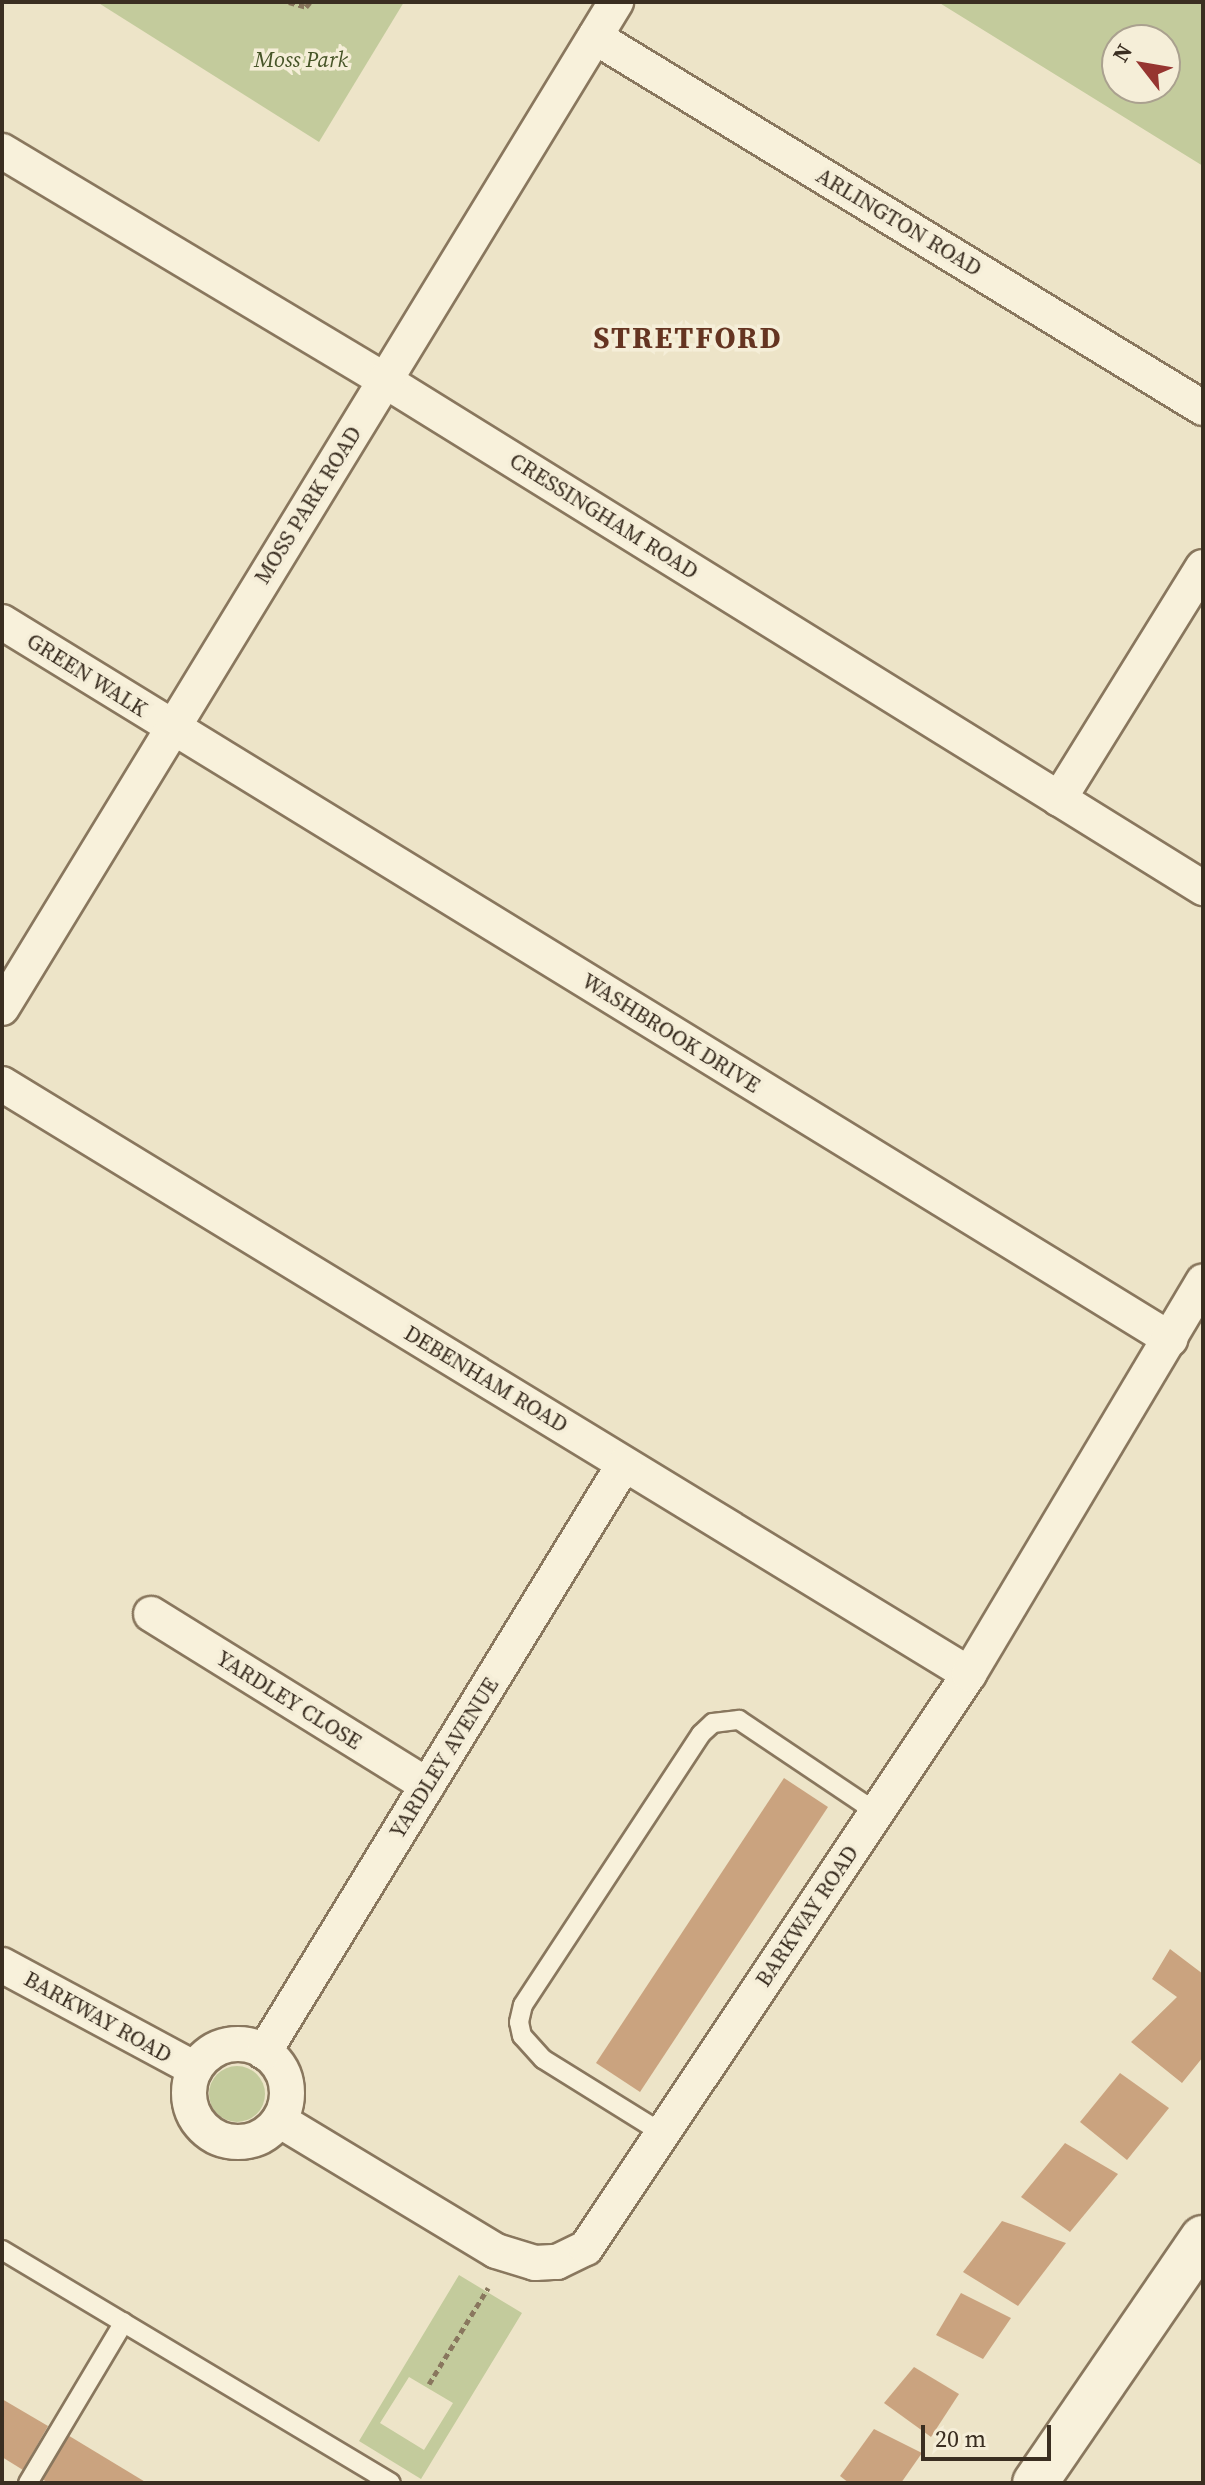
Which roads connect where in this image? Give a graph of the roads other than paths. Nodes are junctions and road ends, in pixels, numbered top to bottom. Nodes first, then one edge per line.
1 (616, 2) edge
2 (595, 37) junction
3 (2, 151) edge
4 (384, 380) junction
5 (1203, 408) edge
6 (1203, 567) edge
7 (2, 622) edge
8 (171, 727) junction
9 (1059, 799) junction
10 (1203, 888) edge
11 (2, 1008) edge
12 (2, 1084) edge
13 (1203, 1282) edge
14 (1170, 1339) junction
15 (624, 1464) junction
16 (151, 1614) dead end
17 (969, 1674) junction
18 (427, 1785) junction
19 (876, 1812) junction
20 (2, 1965) edge
21 (264, 2052) junction
22 (195, 2069) junction
23 (279, 2120) junction
24 (662, 2133) junction
25 (1203, 2238) edge
26 (2, 2250) edge
27 (124, 2322) junction
28 (1039, 2481) edge
29 (28, 2483) edge
30 (390, 2483) edge

1 - 2 street, MOSS PARK ROAD
2 - 4 street, MOSS PARK ROAD
2 - 5 street, ARLINGTON ROAD
3 - 4 street, CRESSINGHAM ROAD
4 - 8 street, MOSS PARK ROAD
4 - 9 street, CRESSINGHAM ROAD
6 - 9 street
7 - 8 street, GREEN WALK
8 - 11 street, MOSS PARK ROAD
8 - 14 street, WASHBROOK DRIVE
9 - 10 street, CRESSINGHAM ROAD
12 - 15 street, DEBENHAM ROAD
13 - 14 street, BARKWAY ROAD
14 - 17 street, BARKWAY ROAD
15 - 17 street, DEBENHAM ROAD
15 - 18 street, YARDLEY AVENUE
16 - 18 street, YARDLEY CLOSE
17 - 19 street, BARKWAY ROAD
18 - 21 street, YARDLEY AVENUE
19 - 24 street, BARKWAY ROAD
19 - 24 lane
20 - 22 street, BARKWAY ROAD
21 - 22 street
21 - 23 street
22 - 23 street
23 - 24 street, BARKWAY ROAD
25 - 28 main road
26 - 27 lane
27 - 29 lane
27 - 30 lane

